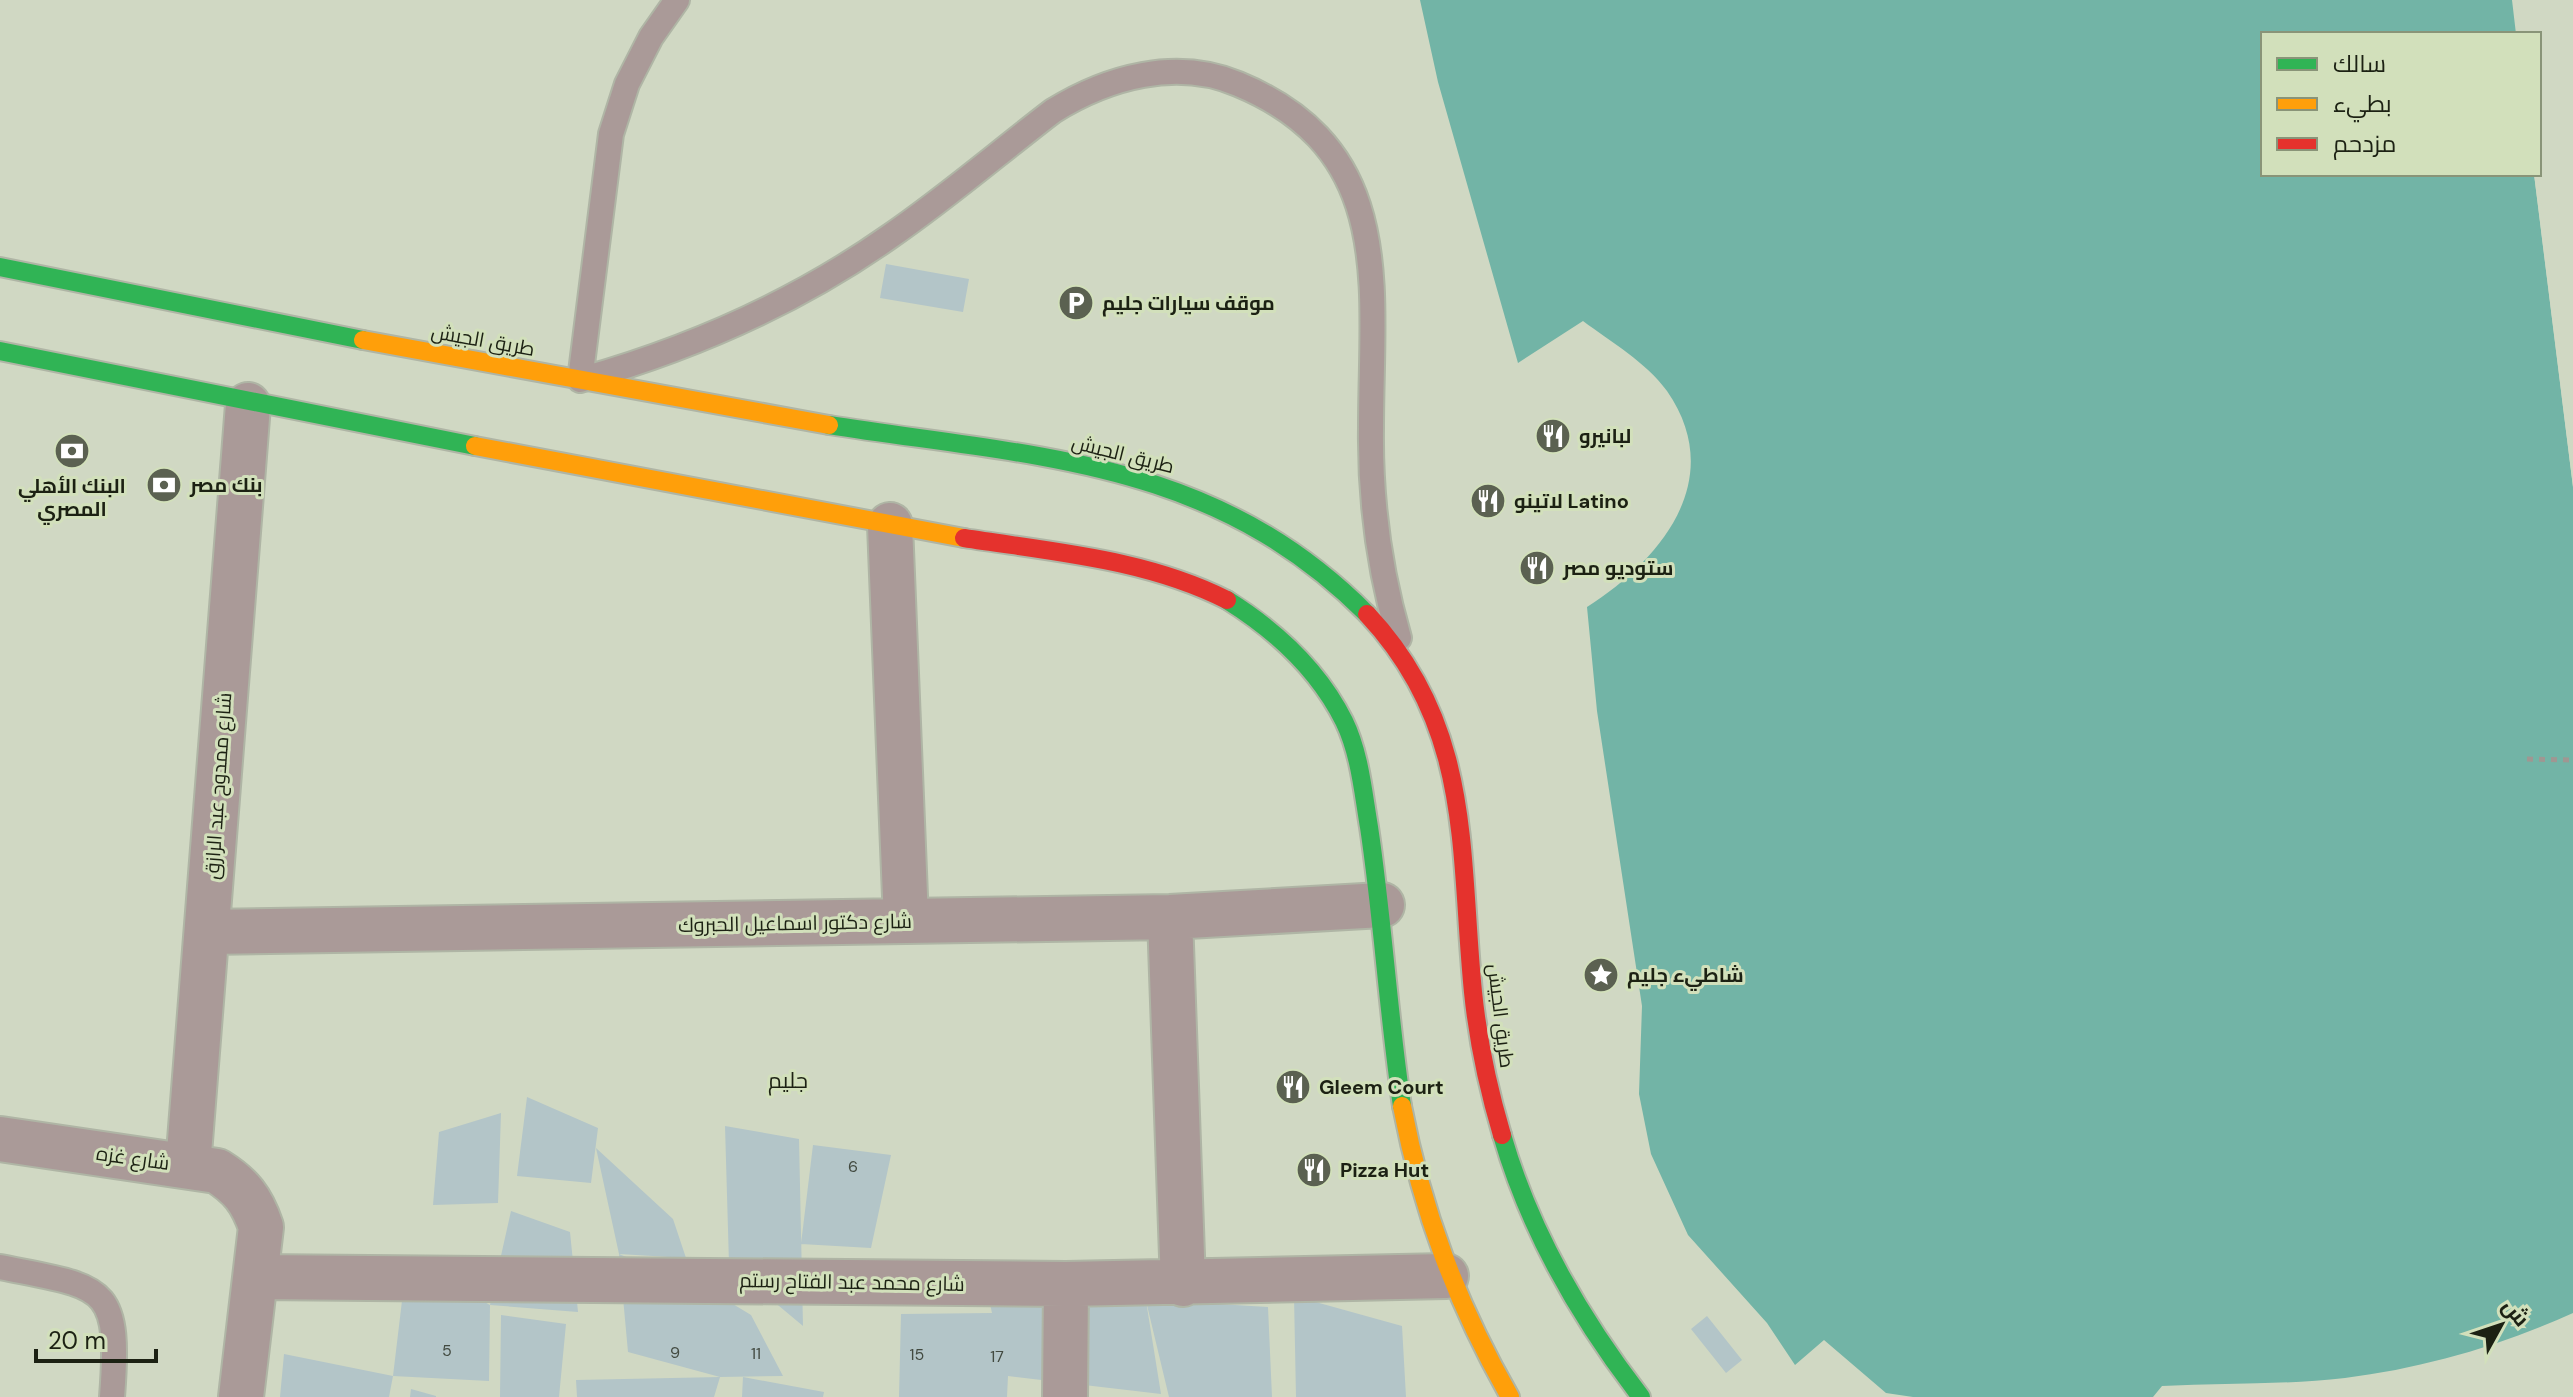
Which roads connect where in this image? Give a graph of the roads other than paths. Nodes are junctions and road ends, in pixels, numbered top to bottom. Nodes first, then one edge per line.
1 (677, 0) edge
2 (0, 267) edge
3 (0, 351) edge
4 (580, 380) junction
5 (248, 405) junction
6 (890, 525) junction
7 (1408, 668) junction
8 (1382, 905) junction
9 (1170, 917) junction
10 (906, 921) junction
11 (207, 932) junction
12 (0, 1139) edge
13 (188, 1166) junction
14 (0, 1267) edge
15 (1446, 1276) junction
16 (257, 1277) junction
17 (1066, 1284) junction
18 (1183, 1284) junction
19 (112, 1397) edge
20 (241, 1397) edge
21 (1065, 1397) edge
22 (1510, 1397) edge
23 (1641, 1397) edge

1 - 4 lane
2 - 4 highway, طريق الجيش
3 - 5 highway
4 - 7 highway, طريق الجيش
4 - 7 lane
5 - 6 highway
5 - 11 street, شارع ممدوح عبد الرازق
6 - 8 highway
6 - 10 street
7 - 23 highway, طريق الجيش
8 - 9 street, شارع دكتور اسماعيل الحبروك
8 - 15 highway
9 - 10 street, شارع دكتور اسماعيل الحبروك
9 - 18 street
10 - 11 street, شارع دكتور اسماعيل الحبروك
11 - 13 street, شارع ممدوح عبد الرازق
12 - 13 street, شارع غزه
13 - 16 street, شارع غزه
14 - 19 lane
15 - 18 street, شارع محمد عبد الفتاح رستم
15 - 22 highway
16 - 17 street, شارع محمد عبد الفتاح رستم
16 - 20 street
17 - 18 street, شارع محمد عبد الفتاح رستم
17 - 21 street

